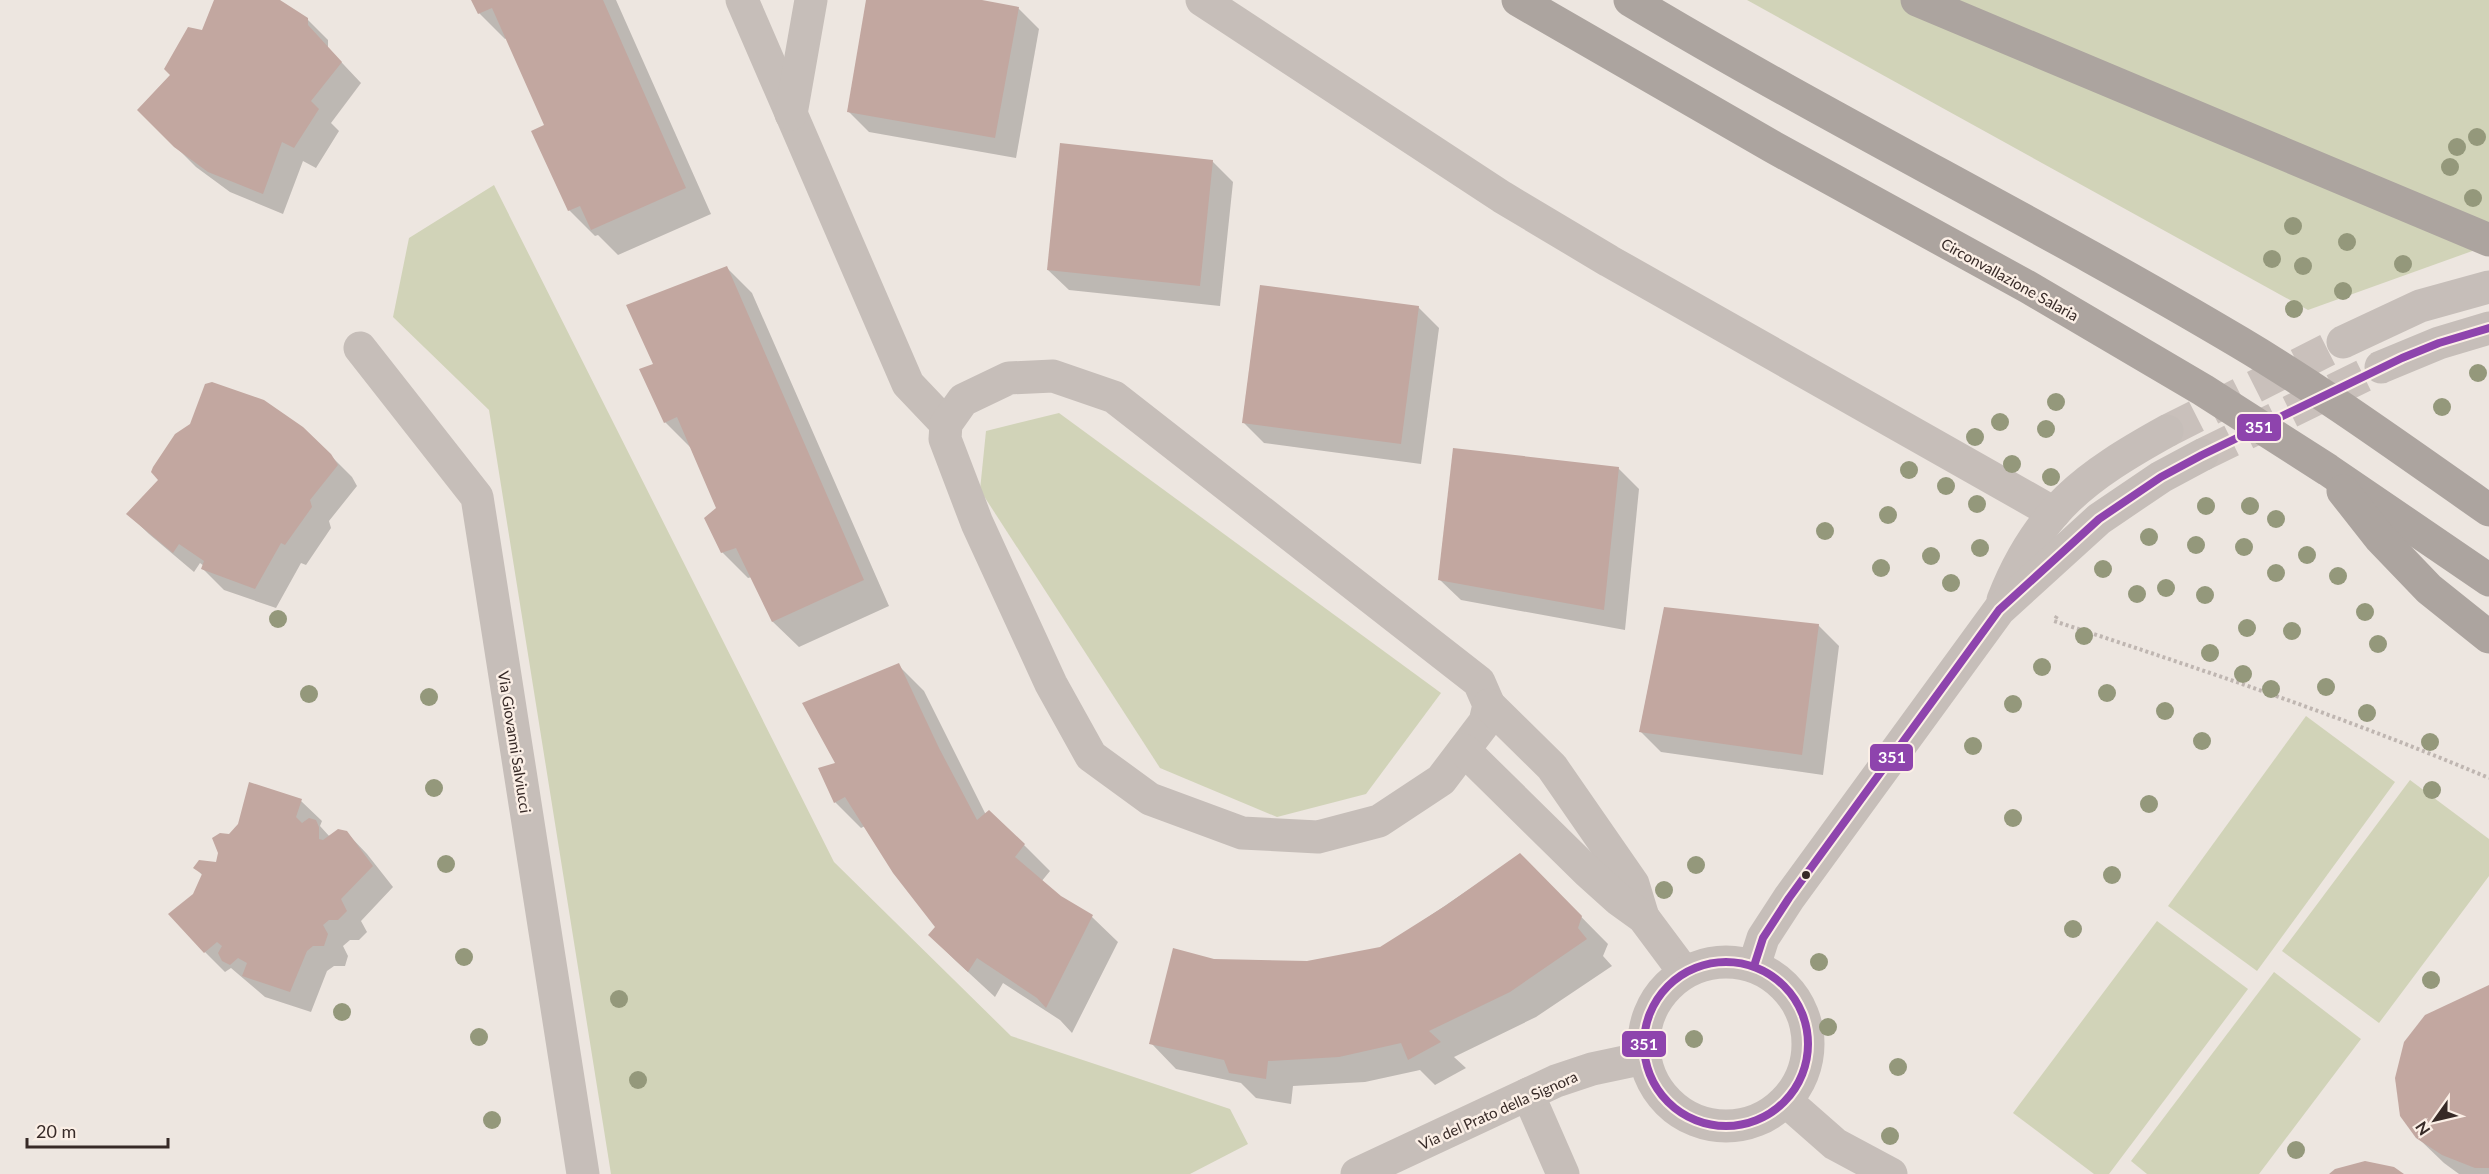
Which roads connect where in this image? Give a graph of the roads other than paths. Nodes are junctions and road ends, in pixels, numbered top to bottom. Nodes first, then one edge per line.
1 (742, 0) edge
2 (811, 0) edge
3 (1202, 0) edge
4 (1518, 0) edge
5 (1630, 0) edge
6 (1917, 0) edge
7 (791, 114) junction
8 (2489, 240) edge
9 (2489, 287) edge
10 (2489, 328) edge
11 (2343, 342) tunnel mouth
12 (360, 348) dead end
13 (2381, 367) tunnel mouth
14 (946, 424) junction
15 (2168, 430) tunnel mouth
16 (2202, 454) tunnel mouth
17 (2328, 470) junction
18 (2489, 510) edge
19 (2054, 513) junction
20 (2489, 580) edge
21 (1998, 610) junction
22 (2489, 637) edge
23 (1489, 705) junction
24 (1464, 750) junction
25 (1643, 917) junction
26 (1754, 966) junction
27 (1684, 972) junction
28 (1644, 1058) junction
29 (1528, 1094) junction
30 (1786, 1101) junction
31 (583, 1174) edge
32 (1357, 1174) edge
33 (1563, 1174) edge
34 (1891, 1174) edge

1 - 7 street
2 - 7 street
3 - 19 street
4 - 17 highway, Circonvallazione Salaria
5 - 18 highway
6 - 8 highway
7 - 14 street
9 - 11 street
10 - 13 street
12 - 31 street, Via Giovanni Salviucci
14 - 23 street
14 - 24 street
15 - 19 street
16 - 21 street
17 - 20 highway, Circonvallazione Salaria
17 - 22 highway
19 - 21 street
21 - 26 street
23 - 24 street
23 - 25 street
24 - 25 street
25 - 27 street
26 - 27 street
26 - 30 street
27 - 28 street
28 - 29 street, Via del Prato della Signora
28 - 30 street
29 - 32 street, Via del Prato della Signora
29 - 33 street
30 - 34 street

